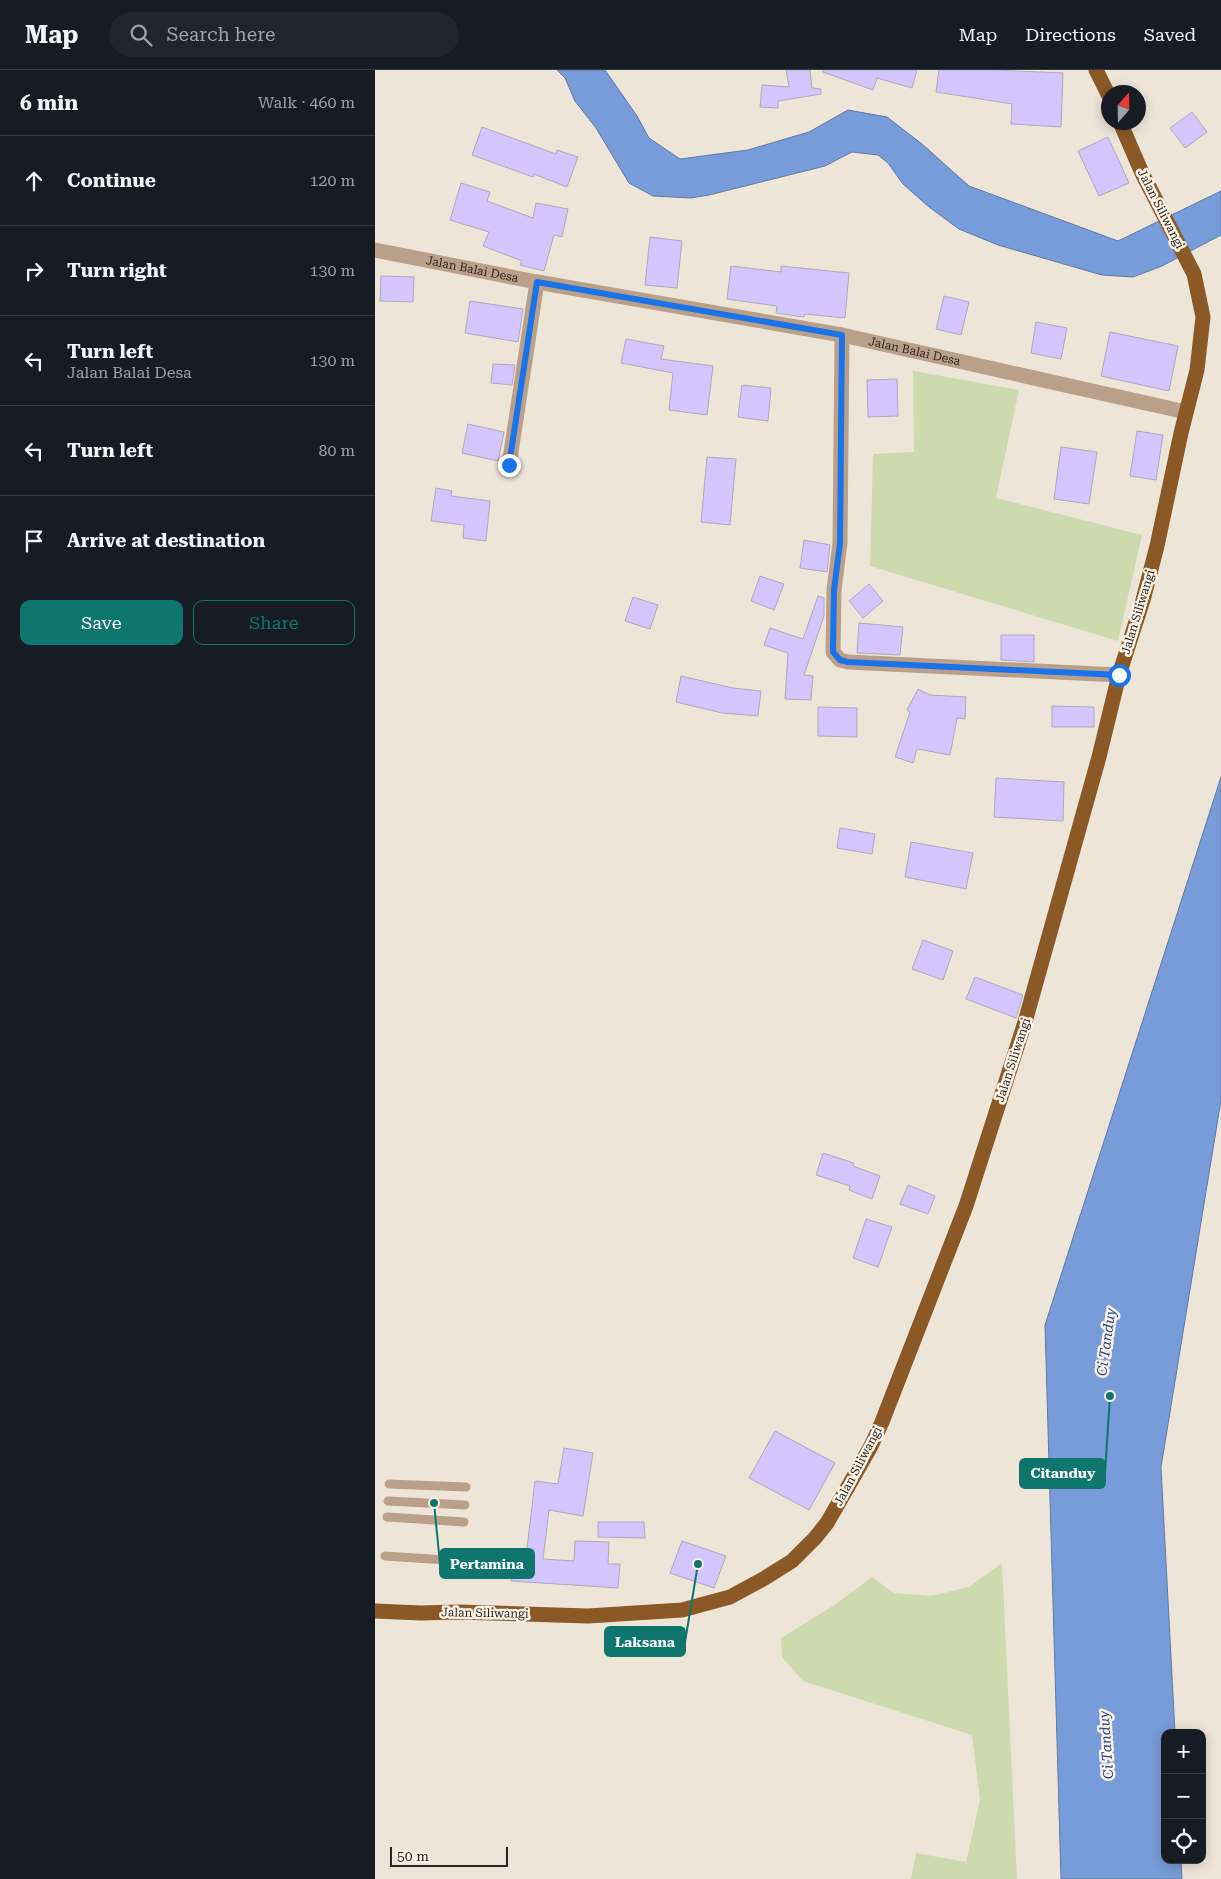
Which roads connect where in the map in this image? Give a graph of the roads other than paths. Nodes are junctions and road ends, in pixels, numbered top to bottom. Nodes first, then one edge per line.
1 (1097, 70) edge
2 (1104, 85) edge
3 (1124, 130) edge
4 (375, 250) edge
5 (537, 282) junction
6 (842, 335) junction
7 (1186, 412) junction
8 (509, 465) dead end
9 (1119, 675) junction
10 (389, 1484) dead end
11 (466, 1488) dead end
12 (388, 1501) dead end
13 (465, 1505) dead end
14 (387, 1517) dead end
15 (464, 1522) dead end
16 (385, 1556) dead end
17 (461, 1561) dead end
18 (375, 1611) edge

1 - 2 highway
3 - 7 highway, Jalan Siliwangi
4 - 5 street, Jalan Balai Desa
5 - 6 street, Jalan Balai Desa
5 - 8 street
6 - 7 street, Jalan Balai Desa
6 - 9 street
7 - 9 highway, Jalan Siliwangi
9 - 18 highway, Jalan Siliwangi
10 - 11 lane
12 - 13 lane
14 - 15 lane
16 - 17 lane

